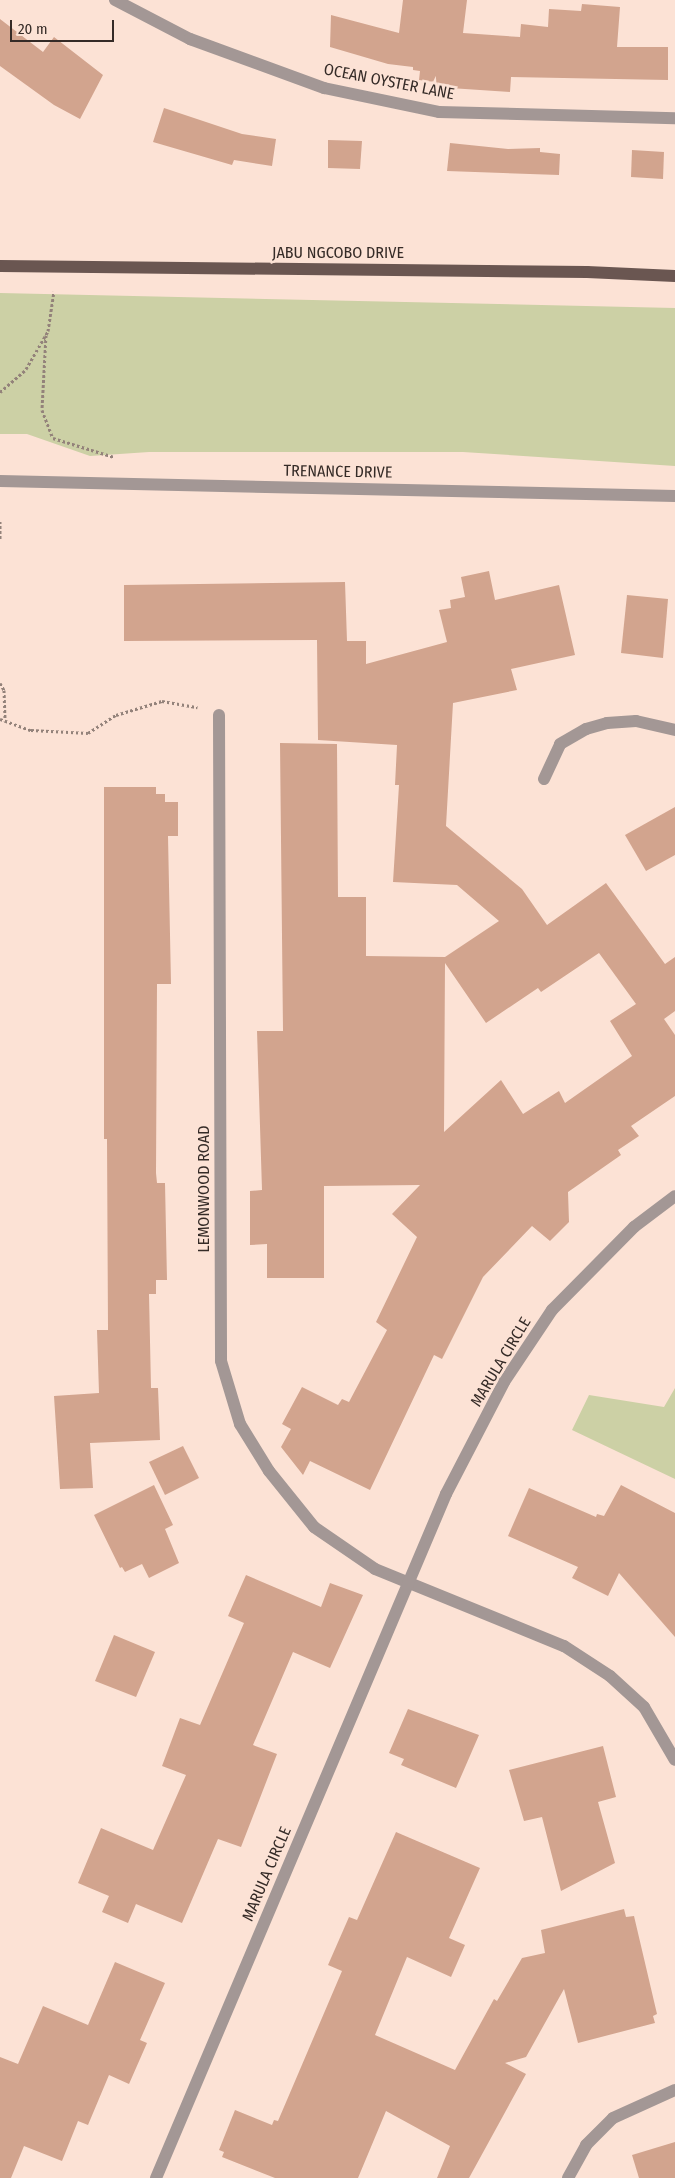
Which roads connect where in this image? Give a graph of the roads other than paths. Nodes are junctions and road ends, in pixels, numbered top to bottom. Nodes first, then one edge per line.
1 (115, 0) edge
2 (675, 118) edge
3 (0, 266) edge
4 (675, 276) edge
5 (0, 481) edge
6 (675, 496) edge
7 (219, 715) road end
8 (675, 730) edge
9 (544, 779) dead end
10 (675, 1196) edge
11 (408, 1583) junction
12 (675, 1760) edge
13 (675, 2090) edge
14 (156, 2178) edge
15 (568, 2178) edge

1 - 2 street, OCEAN OYSTER LANE
3 - 4 main road, JABU NGCOBO DRIVE
5 - 6 street, TRENANCE DRIVE
7 - 11 street, LEMONWOOD ROAD
8 - 9 street
10 - 11 street, MARULA CIRCLE
11 - 12 street
11 - 14 street, MARULA CIRCLE
13 - 15 street

